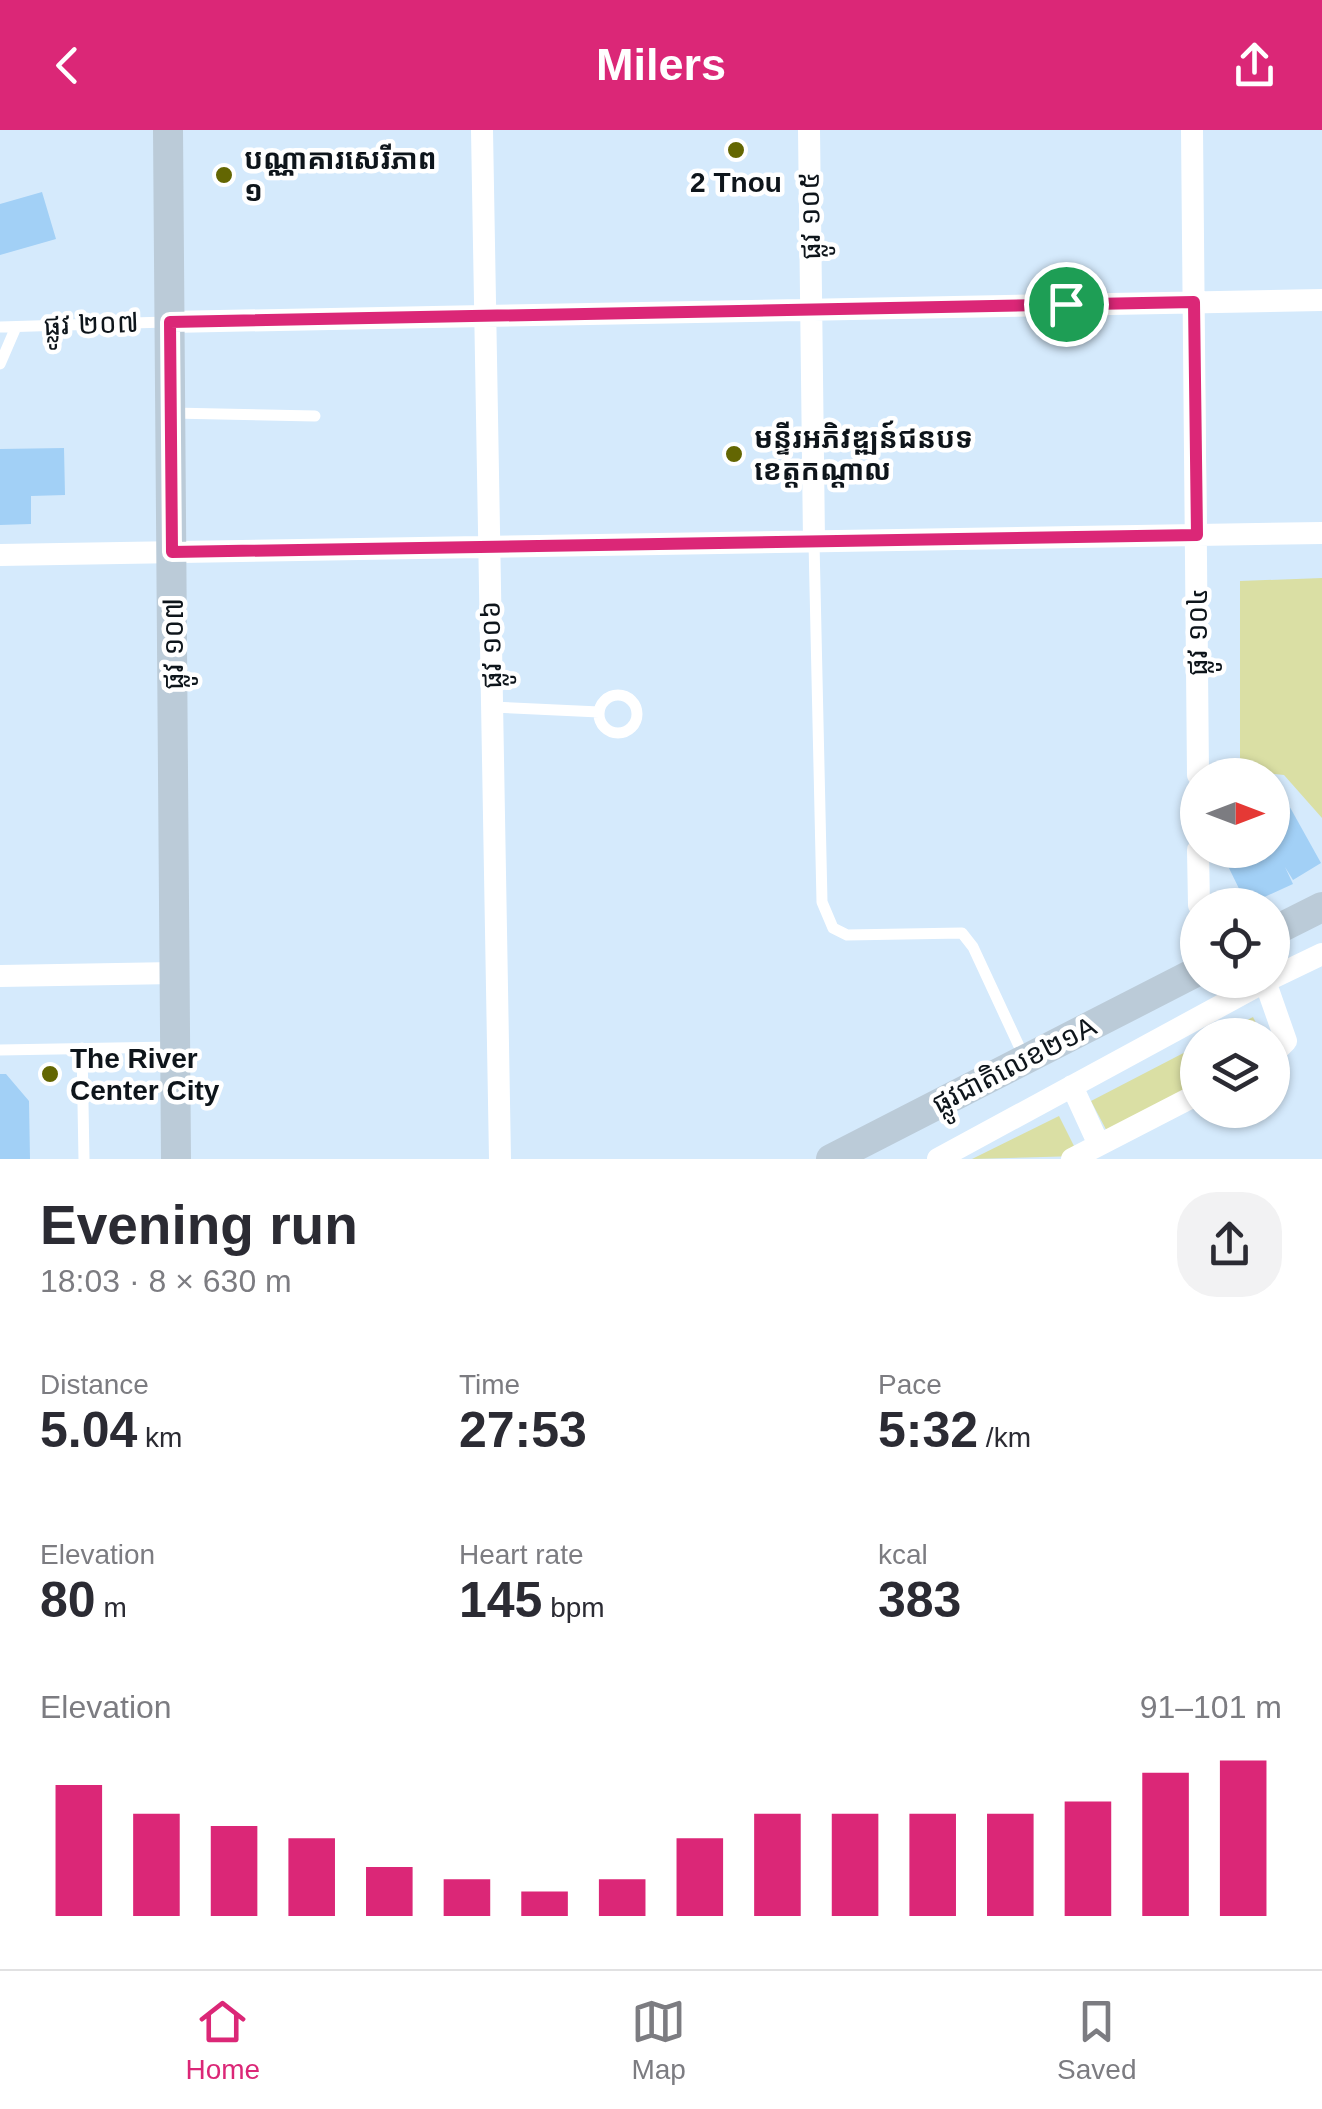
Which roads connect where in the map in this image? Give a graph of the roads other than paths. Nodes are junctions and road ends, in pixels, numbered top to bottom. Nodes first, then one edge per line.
1 (168, 130) edge
2 (482, 130) edge
3 (809, 130) edge
4 (1192, 130) edge
5 (1322, 300) edge
6 (1194, 302) junction
7 (811, 310) junction
8 (485, 316) junction
9 (170, 322) junction
10 (16, 326) junction
11 (0, 327) edge
12 (0, 364) edge
13 (172, 413) junction
14 (314, 416) dead end
15 (1322, 533) edge
16 (1197, 535) junction
17 (814, 542) junction
18 (489, 547) junction
19 (172, 552) junction
20 (0, 555) edge
21 (492, 707) junction
22 (599, 712) dead end
23 (1198, 758) edge
24 (1322, 907) edge
25 (1290, 923) edge
26 (1322, 954) edge
27 (1290, 970) edge
28 (175, 973) junction
29 (0, 976) edge
30 (1180, 980) edge
31 (1236, 998) edge
32 (176, 1047) junction
33 (82, 1048) junction
34 (0, 1050) edge
35 (1025, 1059) junction
36 (1072, 1086) junction
37 (1180, 1103) edge
38 (1100, 1145) junction
39 (84, 1159) edge
40 (176, 1159) edge
41 (500, 1159) edge
42 (830, 1159) edge
43 (938, 1159) edge
44 (1072, 1159) edge

1 - 9 street, ផ្លូវ ១០៧
2 - 8 street, ផ្លូវ ១០៦
3 - 7 street, ផ្លូវ ១០៥
4 - 6 street, ផ្លូវ ១០៤
5 - 6 street, ផ្លូវ ២០៧
6 - 7 street, ផ្លូវ ២០៧
6 - 16 street, ផ្លូវ ១០៤
7 - 8 street, ផ្លូវ ២០៧
7 - 17 street, ផ្លូវ ១០៥
8 - 9 street, ផ្លូវ ២០៧
8 - 18 street, ផ្លូវ ១០៦
9 - 10 lane, ផ្លូវ ២០៧
9 - 13 street, ផ្លូវ ១០៧
10 - 11 lane, ផ្លូវ ២០៧
10 - 12 lane
13 - 14 lane
13 - 19 street, ផ្លូវ ១០៧
15 - 16 street
16 - 17 street
16 - 23 street, ផ្លូវ ១០៤
17 - 18 street
17 - 35 lane
18 - 19 street
18 - 21 street, ផ្លូវ ១០៦
19 - 20 street
19 - 28 street, ផ្លូវ ១០៧
21 - 22 lane
21 - 41 street, ផ្លូវ ១០៦
24 - 25 street
26 - 27 street
28 - 29 street
28 - 32 street, ផ្លូវ ១០៧
30 - 35 street, ផ្លូវជាតិលេខ២១A
31 - 36 street
32 - 33 lane
32 - 40 street, ផ្លូវ ១០៧
33 - 34 lane
33 - 39 lane
35 - 42 street, ផ្លូវជាតិលេខ២១A
36 - 38 street
36 - 43 street
37 - 38 street
38 - 44 street

